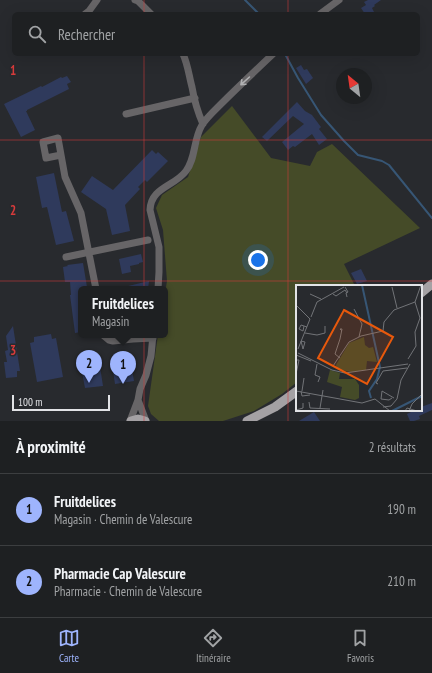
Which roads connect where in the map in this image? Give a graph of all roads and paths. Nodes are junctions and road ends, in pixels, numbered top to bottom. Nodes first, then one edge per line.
1 (97, 0) edge
2 (135, 0) edge
3 (339, 0) edge
4 (88, 12) edge
5 (149, 12) edge
6 (323, 12) edge
7 (184, 56) edge
8 (271, 56) edge
9 (195, 98) junction
10 (126, 114) dead end
11 (203, 124) junction
12 (61, 155) dead end
13 (148, 240) dead end
14 (88, 252) junction
15 (66, 257) dead end
16 (432, 284) edge
17 (95, 286) edge
18 (158, 286) edge
19 (422, 292) edge
20 (107, 338) edge
21 (142, 338) edge
22 (153, 338) edge
23 (296, 392) edge
24 (138, 400) junction
25 (131, 421) edge
26 (145, 421) edge
27 (247, 421) edge

1 - 4 street
2 - 5 street
3 - 6 street
7 - 9 street
8 -> 11 street
9 - 10 street
9 - 11 street
11 - 18 street
12 - 14 street
13 - 14 street
14 - 15 street
14 - 17 street
16 - 19 main road
20 - 21 street
22 - 24 street
23 - 27 main road
24 - 25 street
24 - 26 street
25 - 26 main road

